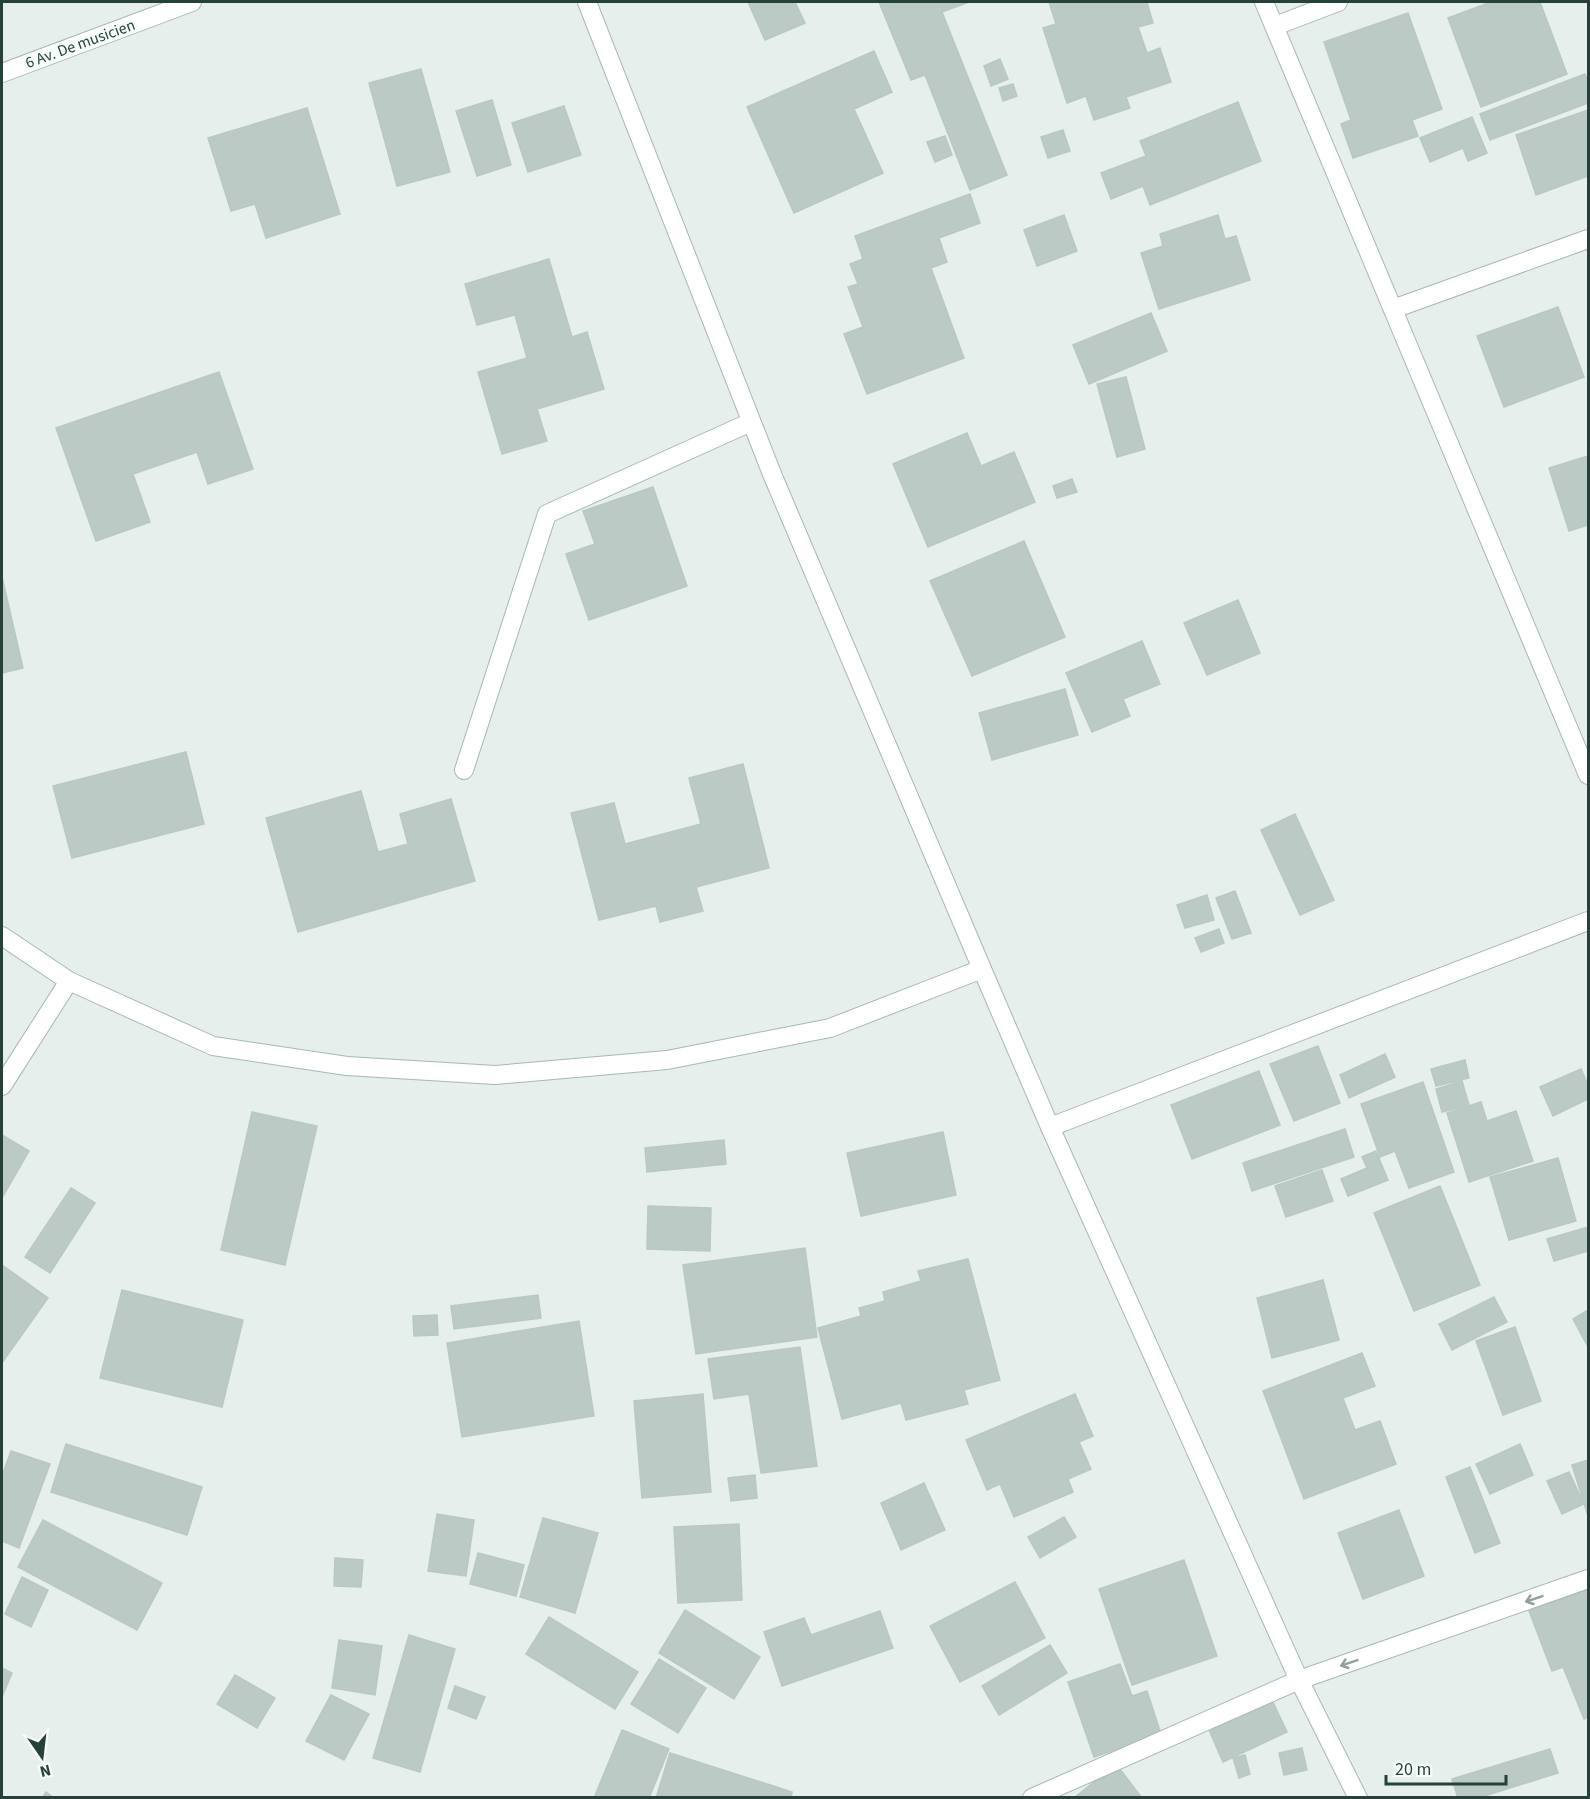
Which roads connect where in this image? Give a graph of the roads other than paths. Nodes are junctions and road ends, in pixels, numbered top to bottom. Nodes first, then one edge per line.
1 (192, 2) edge
2 (587, 2) edge
3 (1264, 2) edge
4 (1338, 2) edge
5 (1275, 26) junction
6 (2, 73) edge
7 (1588, 239) edge
8 (1393, 309) junction
9 (751, 422) junction
10 (464, 770) dead end
11 (1588, 775) edge
12 (1588, 921) edge
13 (2, 936) edge
14 (982, 969) junction
15 (69, 981) junction
16 (2, 1086) edge
17 (1050, 1127) junction
18 (1588, 1579) edge
19 (1299, 1680) junction
20 (1032, 1797) edge
21 (1358, 1797) edge

1 - 6 street, 6 Av. De musicien
2 - 9 street
3 - 5 street
4 - 5 street
5 - 8 street
7 - 8 street
8 - 11 street
9 - 10 street
9 - 14 street
12 - 17 street
13 - 15 street
14 - 15 street
14 - 17 street
15 - 16 street
17 - 19 street
18 -> 19 street
19 - 20 street
19 - 21 street

